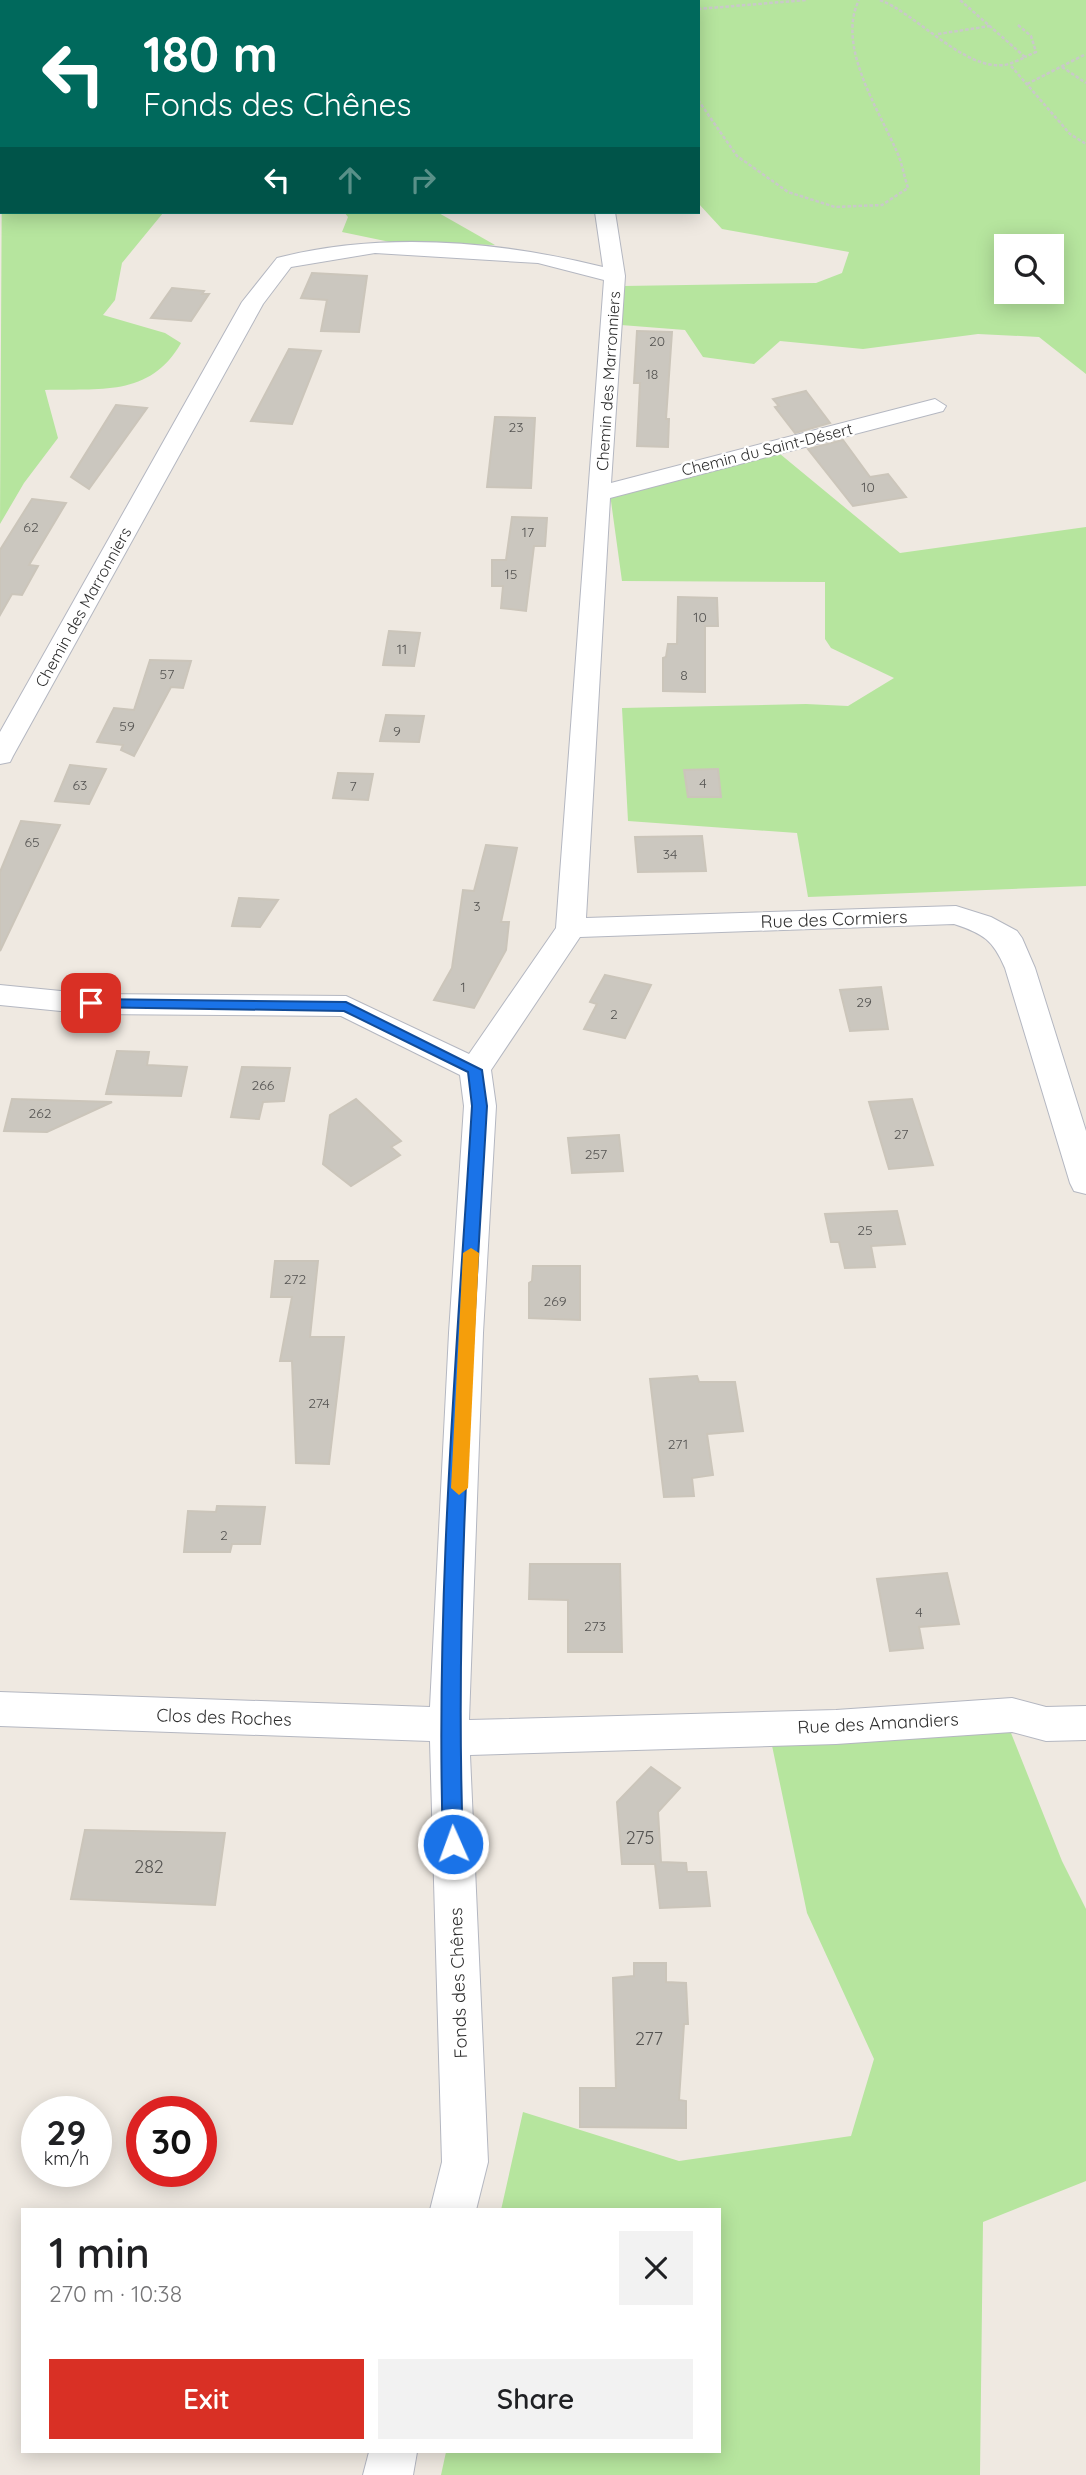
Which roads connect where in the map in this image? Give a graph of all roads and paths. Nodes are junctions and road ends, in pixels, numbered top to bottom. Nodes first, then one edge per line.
1 (806, 0) edge
2 (859, 0) edge
3 (880, 0) edge
4 (960, 0) edge
5 (700, 9) edge
6 (1018, 25) dead end
7 (990, 26) junction
8 (937, 35) junction
9 (1086, 54) edge
10 (1025, 57) junction
11 (1011, 66) junction
12 (1062, 66) junction
13 (1086, 83) edge
14 (1027, 84) junction
15 (700, 103) edge
16 (1086, 144) edge
17 (605, 214) edge
18 (615, 276) junction
19 (935, 406) dead end
20 (600, 493) junction
21 (0, 756) edge
22 (571, 928) junction
23 (0, 995) edge
24 (475, 1070) junction
25 (1086, 1182) edge
26 (0, 1709) edge
27 (1086, 1723) edge
28 (449, 1731) junction
29 (668, 1731) joint
30 (454, 2208) edge
31 (393, 2453) edge
32 (388, 2475) edge

1 - 5 path
2 - 15 path
3 - 8 path
4 - 7 path
6 - 10 path
7 - 8 path
7 - 10 path
8 - 11 path
9 - 12 path
10 - 11 path
11 - 14 path
12 - 13 path
12 - 14 path
14 - 16 path
17 - 18 street
18 - 20 street, Chemin des Marronniers
18 - 21 street, Chemin des Marronniers
19 - 20 street, Chemin du Saint-Désert
20 - 22 street, Chemin des Marronniers
22 - 24 street
22 - 25 street, Rue des Cormiers
23 - 24 street
24 - 28 street, Fonds des Chênes
26 - 28 street, Clos des Roches
27 - 29 street, Rue des Amandiers
28 - 29 street, Clos des Roches
28 - 30 street, Fonds des Chênes
31 - 32 street

